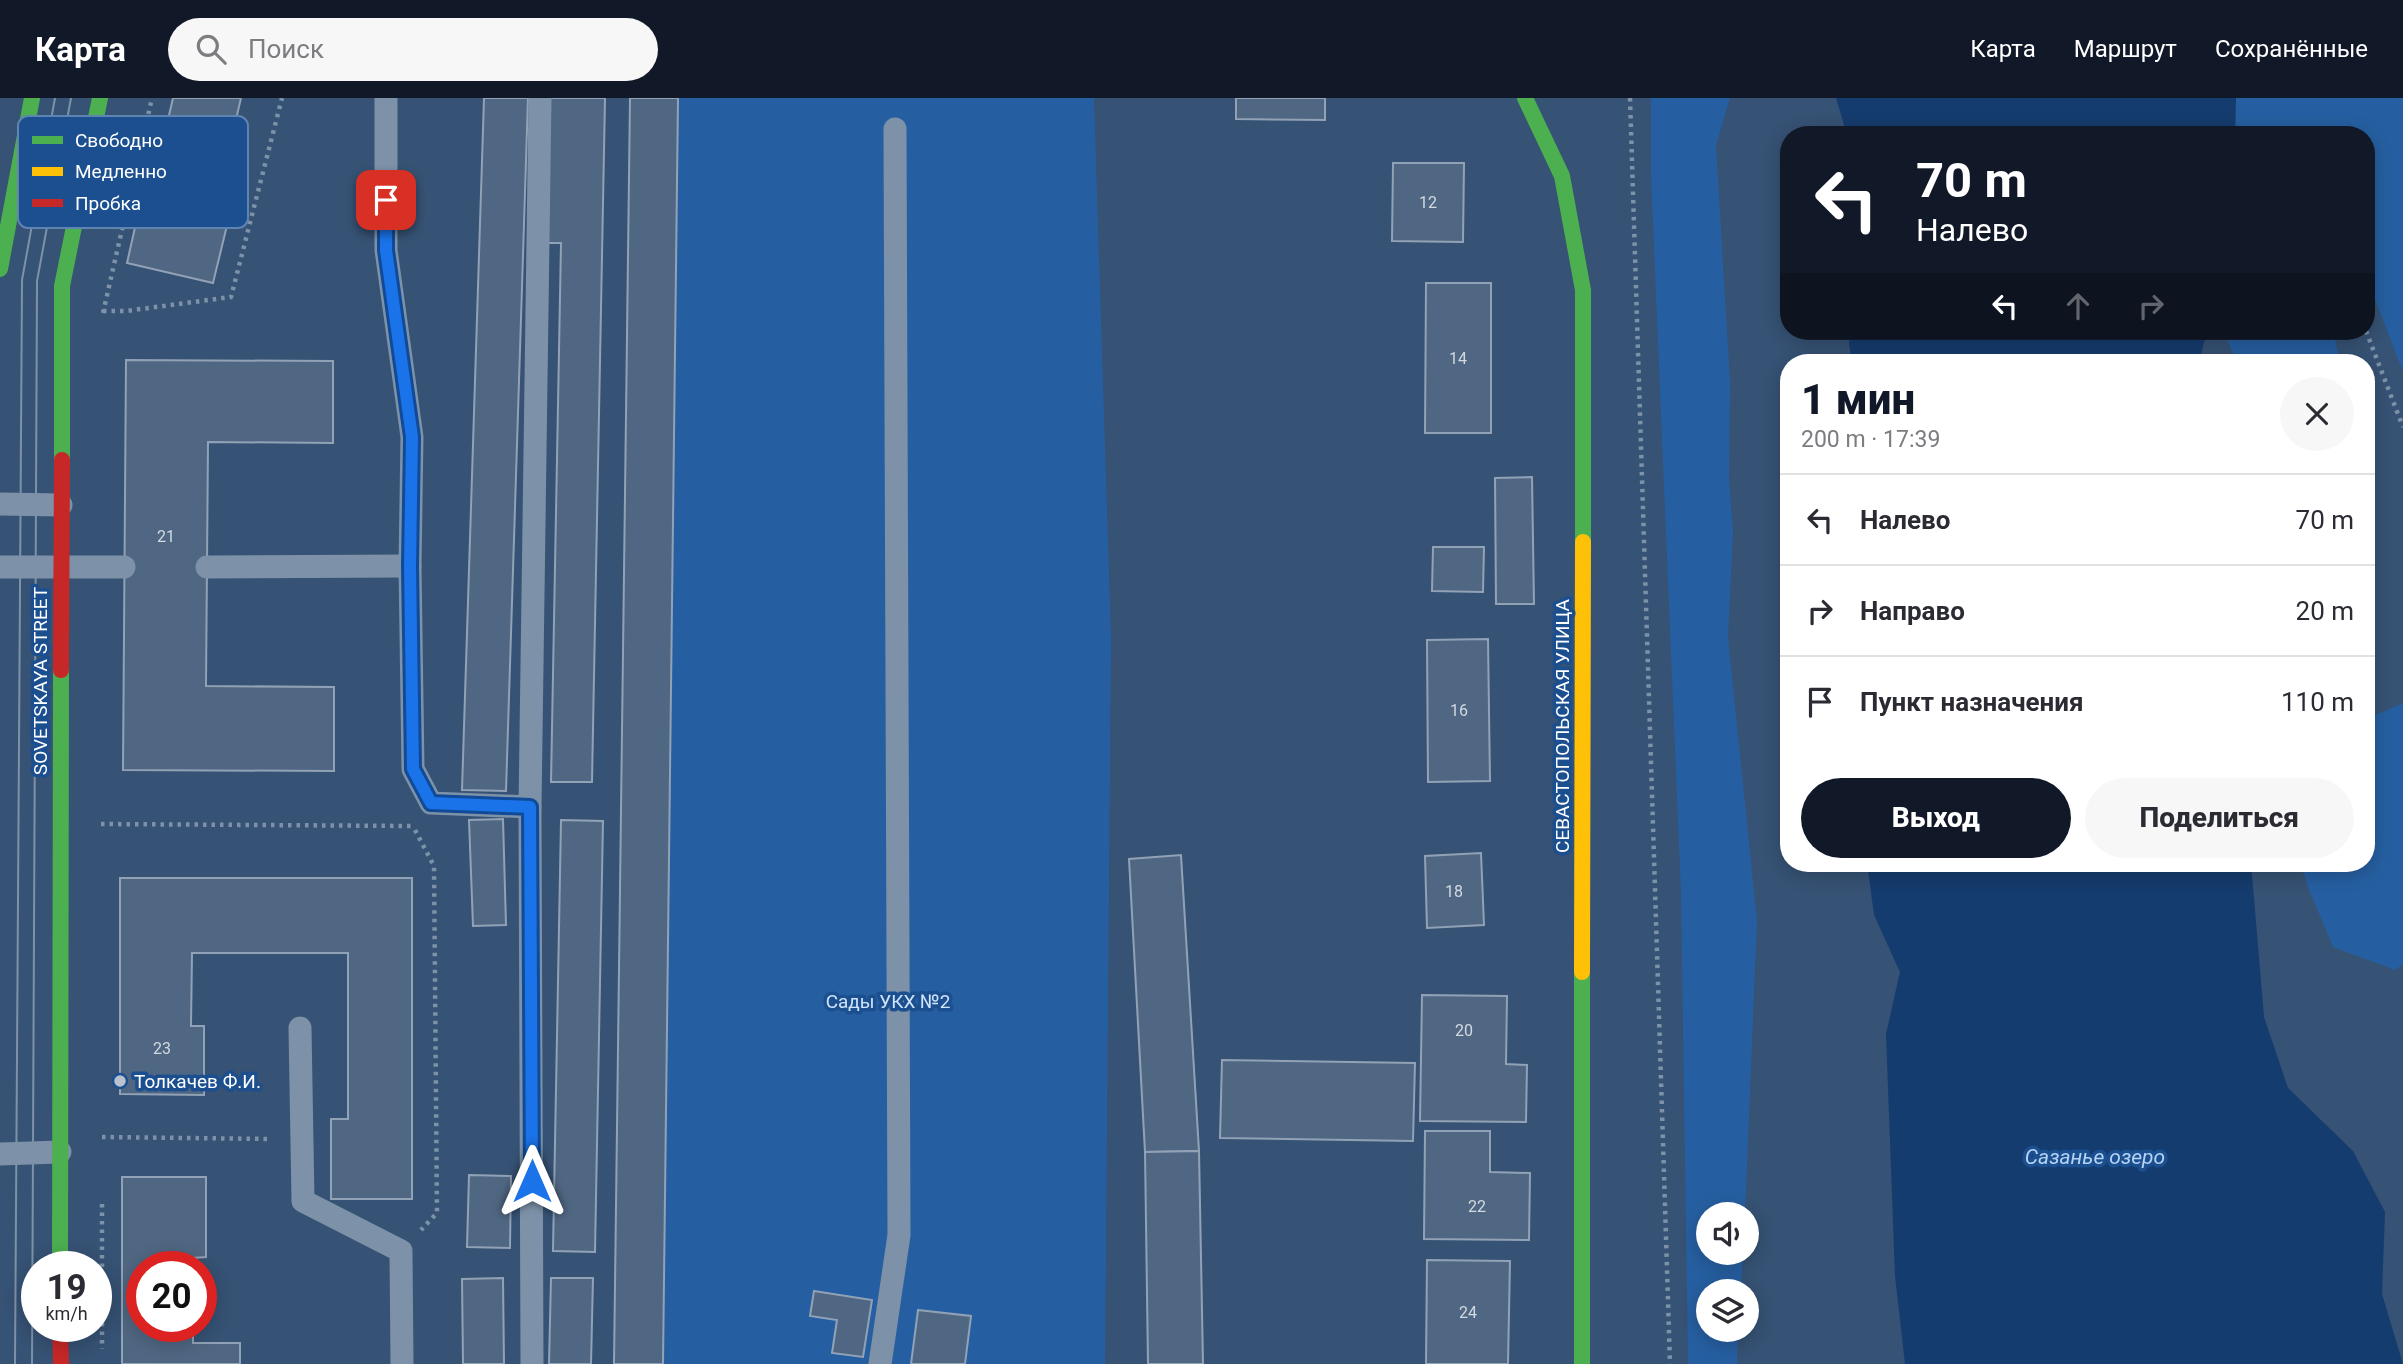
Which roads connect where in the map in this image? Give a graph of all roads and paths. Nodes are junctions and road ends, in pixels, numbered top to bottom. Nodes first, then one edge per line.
1 (32, 98) edge
2 (100, 98) edge
3 (152, 98) edge
4 (282, 98) edge
5 (386, 98) edge
6 (540, 98) edge
7 (1525, 98) edge
8 (1630, 98) edge
9 (29, 116) edge
10 (96, 116) edge
11 (148, 116) edge
12 (895, 129) dead end
13 (18, 172) edge
14 (74, 228) edge
15 (122, 228) edge
16 (0, 268) edge
17 (103, 311) junction
18 (103, 325) dead end
19 (2375, 355) edge
20 (2403, 428) edge
21 (0, 505) edge
22 (61, 505) junction
23 (410, 566) junction
24 (62, 567) junction
25 (124, 567) dead end
26 (207, 567) dead end
27 (0, 568) edge
28 (530, 807) junction
29 (101, 811) dead end
30 (300, 1028) dead end
31 (302, 1139) junction
32 (102, 1150) dead end
33 (60, 1152) junction
34 (0, 1154) edge
35 (102, 1203) dead end
36 (60, 1251) edge
37 (401, 1251) junction
38 (60, 1342) edge
39 (102, 1361) dead end
40 (61, 1364) edge
41 (402, 1364) edge
42 (532, 1364) edge
43 (880, 1364) edge
44 (1582, 1364) edge
45 (1670, 1364) edge

1 - 9 main road
2 - 10 main road, SOVETSKAYA STREET
3 - 11 path
4 - 17 path
5 - 23 lane
6 - 28 lane
7 - 44 main road, СЕВАСТОПОЛЬСКАЯ УЛИЦА
8 - 45 path
12 - 43 lane
13 - 16 main road
14 - 22 main road, SOVETSKAYA STREET
15 - 17 path
17 - 18 path
19 - 20 path
21 - 22 lane
22 - 24 main road, SOVETSKAYA STREET
23 - 26 lane
23 - 28 lane
24 - 25 lane
24 - 27 lane
24 - 33 main road, SOVETSKAYA STREET
28 - 42 lane
29 - 37 path
30 - 31 lane
31 - 32 path
31 - 37 lane
33 - 34 lane
33 - 36 main road, SOVETSKAYA STREET
35 - 39 path
37 - 41 lane
38 - 40 main road

